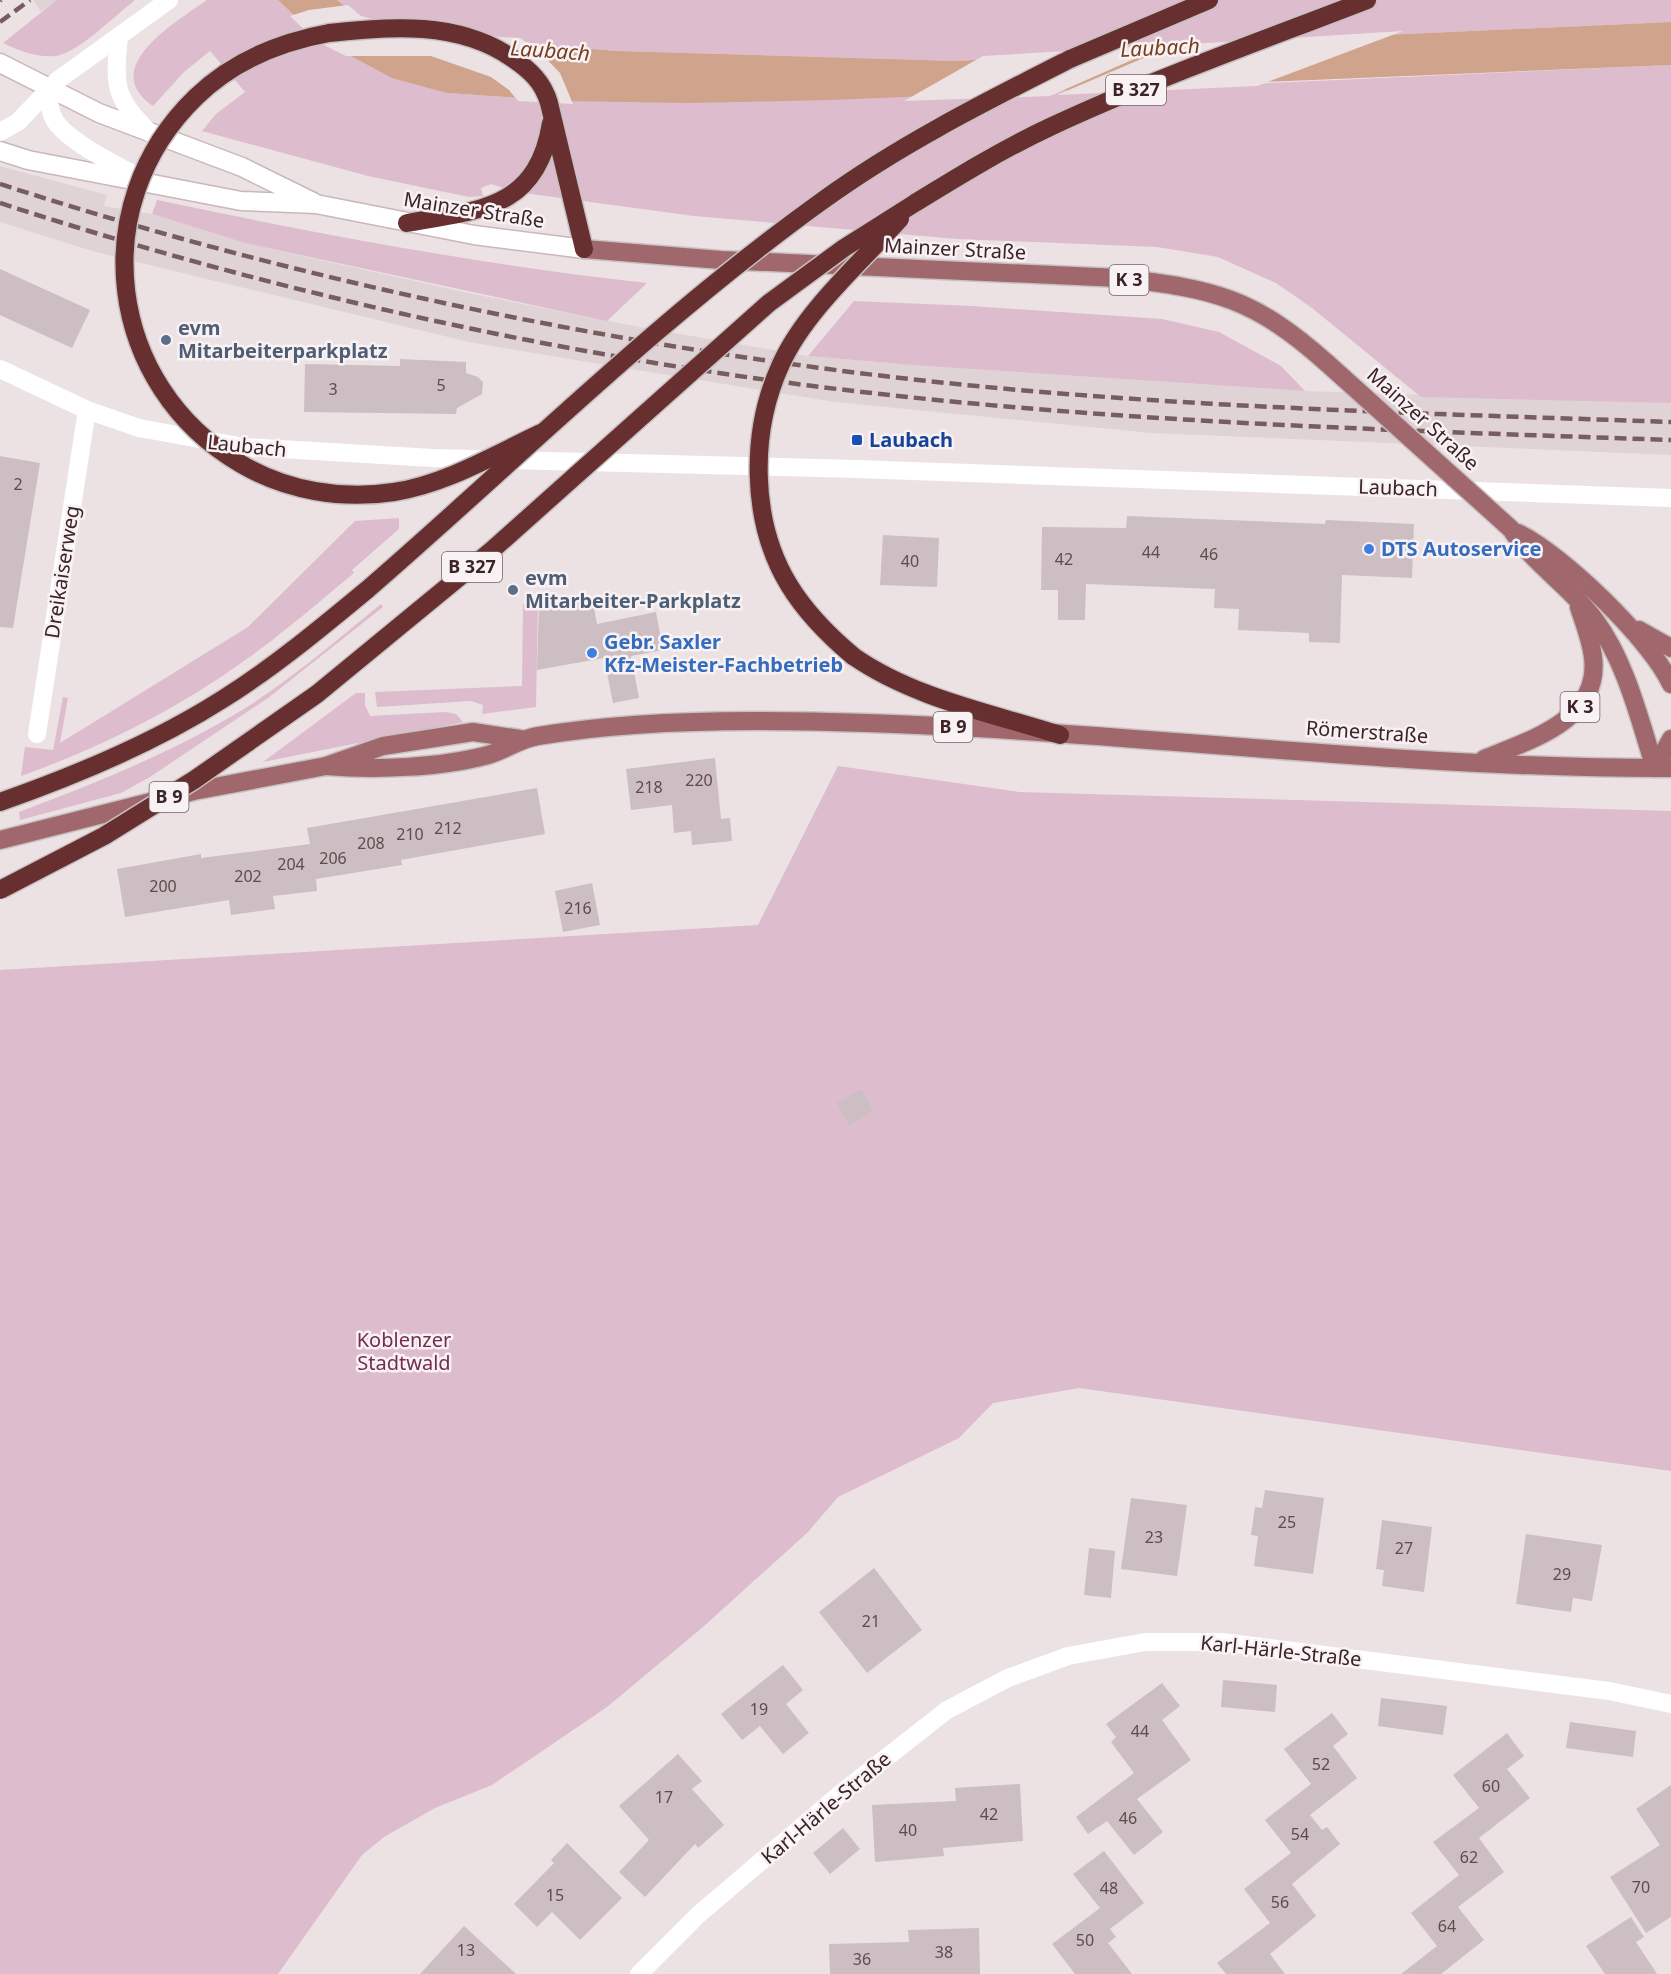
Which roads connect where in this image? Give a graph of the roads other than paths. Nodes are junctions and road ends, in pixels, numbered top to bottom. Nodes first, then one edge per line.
1 (169, 0) edge
2 (1209, 0) edge
3 (1367, 0) edge
4 (119, 36) junction
5 (0, 63) edge
6 (49, 89) junction
7 (552, 115) junction
8 (0, 132) edge
9 (152, 135) junction
10 (0, 151) edge
11 (149, 183) junction
12 (915, 203) junction
13 (316, 204) junction
14 (407, 223) junction
15 (584, 249) junction
16 (0, 369) edge
17 (87, 410) junction
18 (541, 433) junction
19 (1671, 498) edge
20 (1511, 530) junction
21 (1576, 597) junction
22 (1629, 627) junction
23 (1671, 648) edge
24 (1671, 684) edge
25 (37, 734) dead end
26 (1060, 735) junction
27 (520, 739) junction
28 (1671, 739) edge
29 (1478, 762) junction
30 (326, 766) junction
31 (1663, 768) edge
32 (0, 802) edge
33 (0, 840) edge
34 (0, 890) edge
35 (1671, 1704) edge
36 (639, 1974) edge

1 - 4 street
2 - 18 highway, B 327, bridge
3 - 12 highway, B 327
4 - 6 street
4 - 9 street
5 - 6 street, Mainzer Straße / K 3
6 - 8 street
6 - 9 street, Mainzer Straße / K 3
6 - 11 street, Mainzer Straße / K 3
7 - 14 highway
7 - 15 highway
7 - 18 highway, bridge
9 - 13 street, Mainzer Straße / K 3
10 - 11 street, Mainzer Straße / K 3
11 - 13 street, Mainzer Straße / K 3
12 - 26 highway, bridge
12 - 34 highway, B 327, bridge
13 - 14 street, Mainzer Straße / K 3
14 - 15 street, Mainzer Straße / K 3
15 - 20 main road, Mainzer Straße / K 3, bridge
16 - 17 street, Laubach
17 - 19 street, Laubach
17 - 25 street, Dreikaiserweg
18 - 32 highway, B 327, bridge
20 - 21 main road, Mainzer Straße / K 3
20 - 22 main road, Mainzer Straße / K 3
21 - 29 main road, K 3
21 - 31 main road, Mainzer Straße / K 3
22 - 23 main road, K 3
22 - 24 main road, Mainzer Straße / K 3
26 - 27 main road, B 9
26 - 29 main road, Römerstraße / B 9
27 - 30 main road, B 9
27 - 30 main road, B 9
28 - 31 main road
29 - 31 main road, Römerstraße
30 - 33 main road, B 9
35 - 36 street, Karl-Härle-Straße

